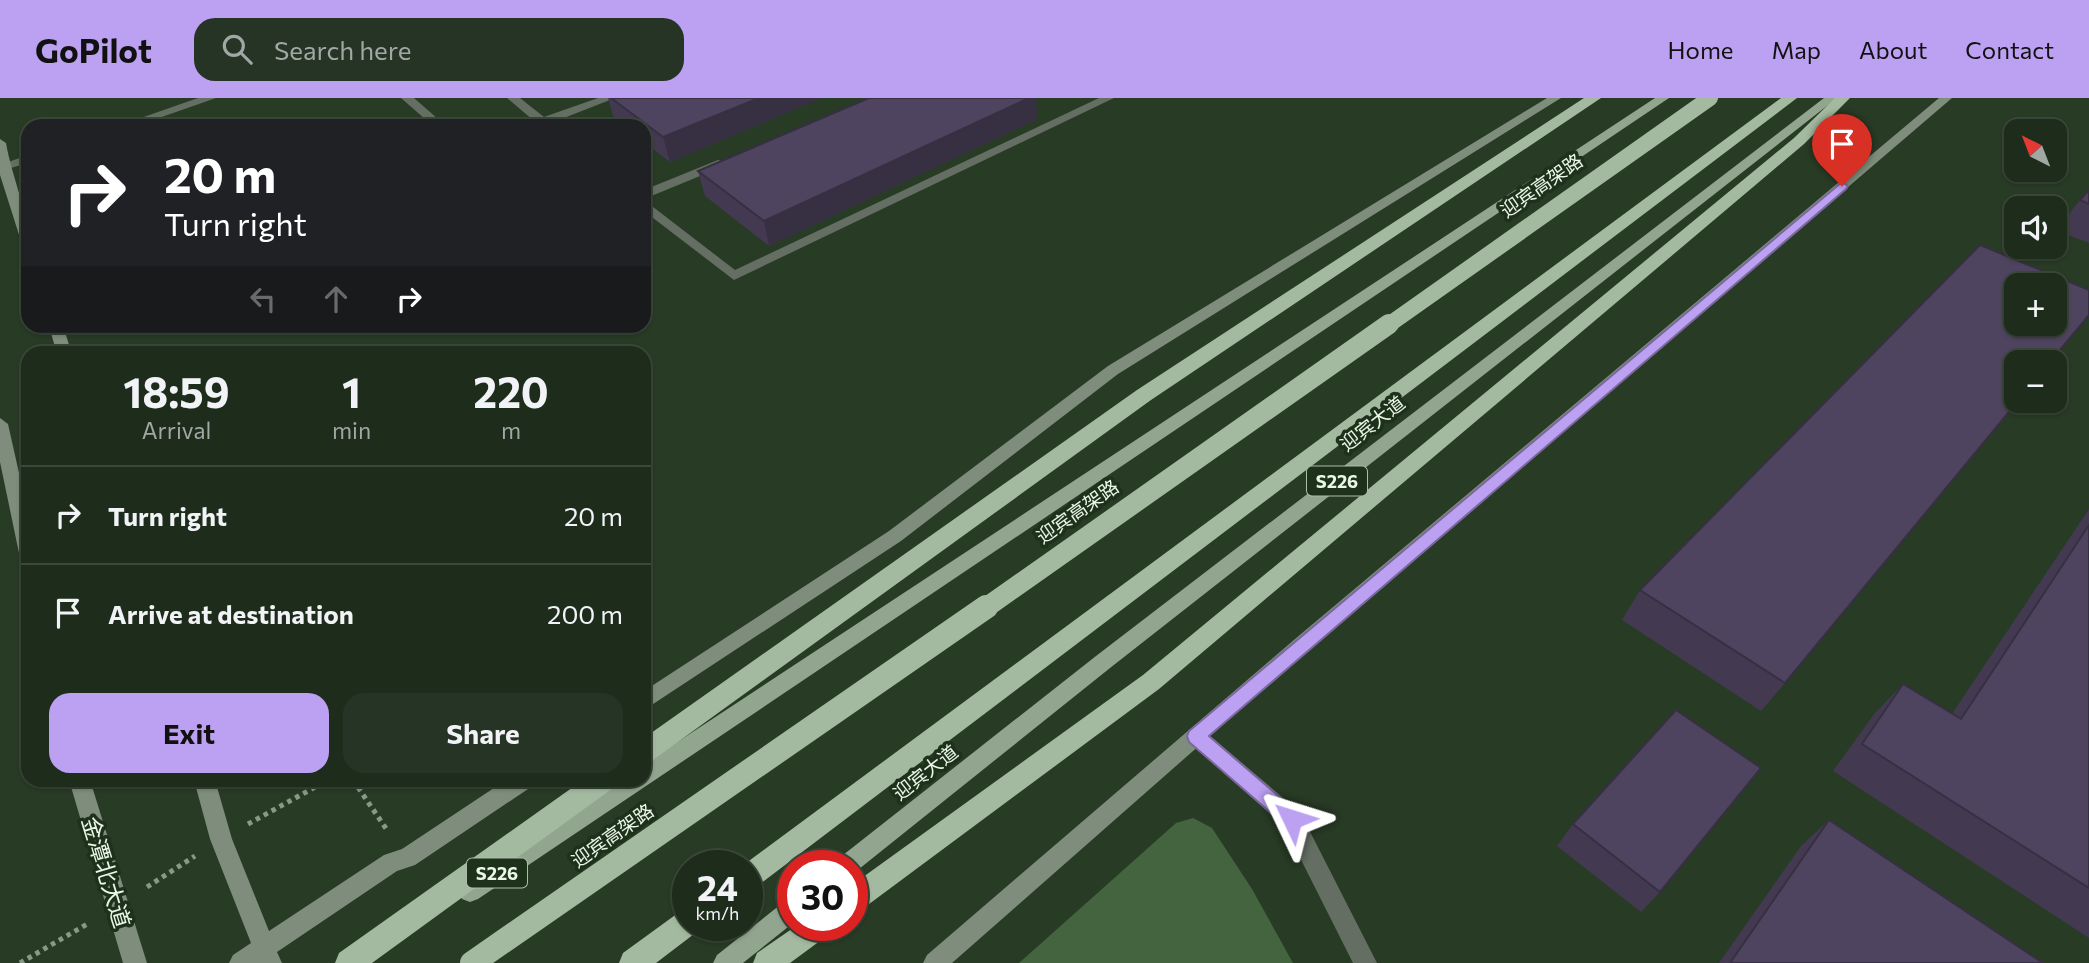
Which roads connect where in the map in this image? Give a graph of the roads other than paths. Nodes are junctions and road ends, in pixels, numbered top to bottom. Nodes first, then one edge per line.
1 (210, 98) edge
2 (407, 98) edge
3 (513, 98) edge
4 (608, 98) edge
5 (1108, 98) edge
6 (1555, 98) edge
7 (1594, 98) edge
8 (1663, 98) edge
9 (1710, 98) edge
10 (1790, 98) edge
11 (1831, 98) edge
12 (1843, 98) edge
13 (1946, 98) edge
14 (146, 119) edge
15 (432, 119) edge
16 (539, 119) edge
17 (557, 119) edge
18 (0, 143) edge
19 (733, 158) edge
20 (21, 162) edge
21 (4, 168) junction
22 (651, 192) edge
23 (651, 210) edge
24 (21, 220) edge
25 (0, 424) edge
26 (21, 521) edge
27 (651, 697) edge
28 (1196, 736) junction
29 (651, 747) edge
30 (651, 770) edge
31 (81, 787) edge
32 (206, 787) edge
33 (514, 787) edge
34 (594, 787) edge
35 (625, 787) edge
36 (866, 850) edge
37 (763, 866) edge
38 (868, 889) edge
39 (777, 922) edge
40 (672, 934) edge
41 (797, 941) edge
42 (267, 955) edge
43 (135, 963) edge
44 (241, 963) edge
45 (349, 963) edge
46 (357, 963) edge
47 (472, 963) edge
48 (633, 963) edge
49 (725, 963) edge
50 (767, 963) edge
51 (935, 963) edge
52 (1365, 963) edge

1 - 14 street
2 - 15 street
3 - 16 street
4 - 17 street
5 - 23 street
6 - 27 street
7 - 29 highway
8 - 30 main road
9 - 47 highway, 迎宾高架路, bridge
10 - 37 highway
11 - 36 main road, 迎宾大道 / S226
12 - 38 highway
13 - 28 street
18 - 21 street
19 - 22 street
20 - 21 street
21 - 24 street
25 - 26 street
28 - 51 street
28 - 52 street
31 - 43 street, 金潭北大道
32 - 42 street
33 - 42 street
34 - 45 highway
35 - 46 main road, S226
39 - 49 main road
40 - 48 highway
41 - 50 highway
42 - 44 street

